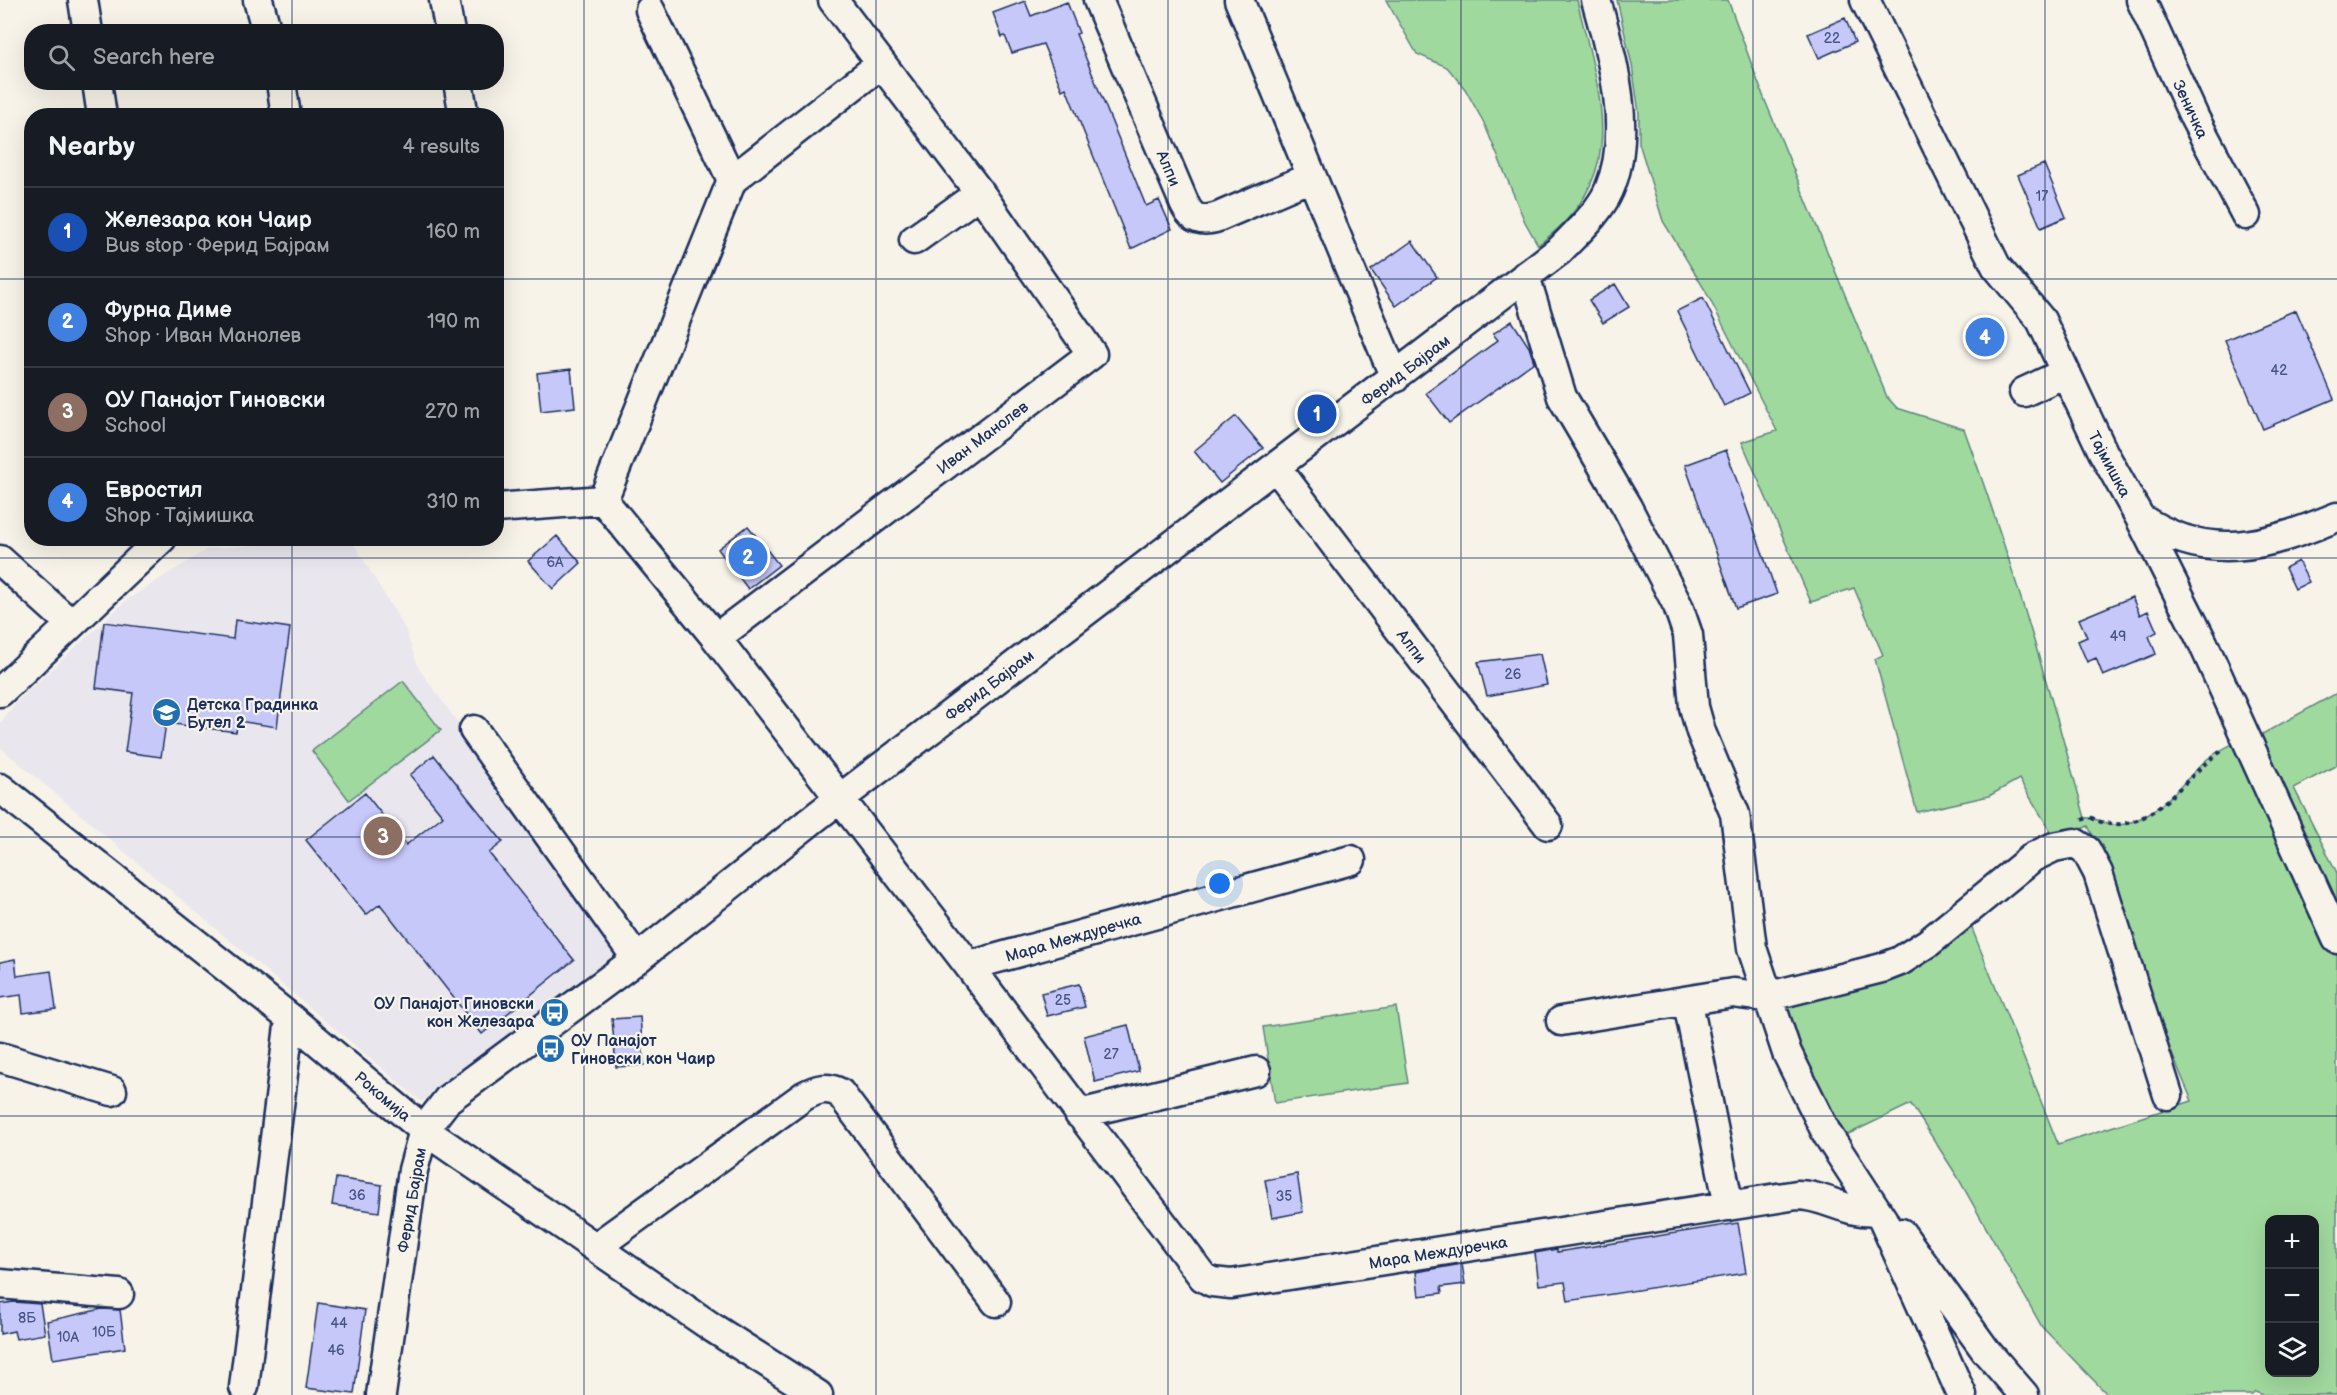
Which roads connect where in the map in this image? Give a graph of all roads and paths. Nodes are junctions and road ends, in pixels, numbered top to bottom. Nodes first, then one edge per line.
1 (83, 0) edge
2 (258, 0) edge
3 (444, 0) edge
4 (833, 0) edge
5 (1098, 0) edge
6 (1239, 0) edge
7 (1596, 0) edge
8 (1865, 0) edge
9 (2141, 0) edge
10 (650, 10) dead end
11 (87, 24) edge
12 (265, 24) edge
13 (448, 24) edge
14 (881, 64) junction
15 (98, 90) edge
16 (281, 90) edge
17 (459, 90) edge
18 (101, 108) edge
19 (285, 108) edge
20 (463, 108) edge
21 (1311, 177) junction
22 (732, 180) junction
23 (980, 193) junction
24 (2246, 215) dead end
25 (914, 240) dead end
26 (1525, 276) junction
27 (2064, 373) junction
28 (1395, 378) junction
29 (2024, 392) dead end
30 (1276, 467) junction
31 (603, 500) junction
32 (504, 507) edge
33 (2337, 517) edge
34 (2140, 518) junction
35 (154, 546) edge
36 (0, 560) edge
37 (71, 624) junction
38 (716, 638) junction
39 (0, 692) edge
40 (474, 730) dead end
41 (2247, 740) junction
42 (0, 788) edge
43 (839, 799) junction
44 (2076, 822) dead end
45 (1548, 825) dead end
46 (1352, 860) dead end
47 (2337, 939) edge
48 (637, 958) junction
49 (969, 966) junction
50 (1766, 997) junction
51 (1688, 1003) junction
52 (290, 1018) junction
53 (1561, 1021) dead end
54 (0, 1057) edge
55 (1256, 1071) dead end
56 (112, 1091) dead end
57 (2168, 1095) dead end
58 (1079, 1114) junction
59 (424, 1130) junction
60 (1729, 1206) junction
61 (1880, 1215) junction
62 (596, 1247) junction
63 (0, 1284) edge
64 (119, 1294) dead end
65 (996, 1302) dead end
66 (244, 1387) dead end
67 (381, 1395) edge
68 (818, 1395) edge
69 (1962, 1395) edge
70 (2024, 1395) edge

1 - 11 street
2 - 12 street
3 - 13 street
4 - 14 street, Иван Манолев
5 - 21 street, Алпи
6 - 21 street
7 - 26 street, Ферид Бајрам
8 - 27 street, Тајмишка
9 - 24 street, Зеничка
10 - 22 street
14 - 22 street
14 - 23 street, Иван Манолев
15 - 18 street
16 - 19 street
17 - 20 street
21 - 28 street
22 - 31 street
23 - 25 street
23 - 38 street, Иван Манолев
26 - 28 street, Ферид Бајрам
26 - 50 street
27 - 29 street
27 - 34 street, Тајмишка
28 - 30 street, Ферид Бајрам
30 - 43 street, Ферид Бајрам
30 - 45 street, Алпи
31 - 32 street
31 - 38 street
33 - 34 street
34 - 41 street, Тајмишка
35 - 37 street
36 - 37 street
37 - 39 street
38 - 43 street
40 - 48 street
41 - 44 path
41 - 47 street, Тајмишка
42 - 52 street, Рокомија
43 - 48 street, Ферид Бајрам
43 - 49 street, Мара Междуречка
46 - 49 street, Мара Междуречка
48 - 59 street, Ферид Бајрам
49 - 58 street, Мара Междуречка
50 - 51 street
50 - 57 street
50 - 61 street
51 - 53 street
51 - 60 street
52 - 59 street, Рокомија
52 - 66 street
54 - 56 street
55 - 58 street
58 - 60 street, Мара Междуречка
59 - 62 street, Рокомија
59 - 67 street, Ферид Бајрам
60 - 61 street, Мара Междуречка
61 - 69 street
61 - 70 street
62 - 65 street
62 - 68 street, Рокомија
63 - 64 street

